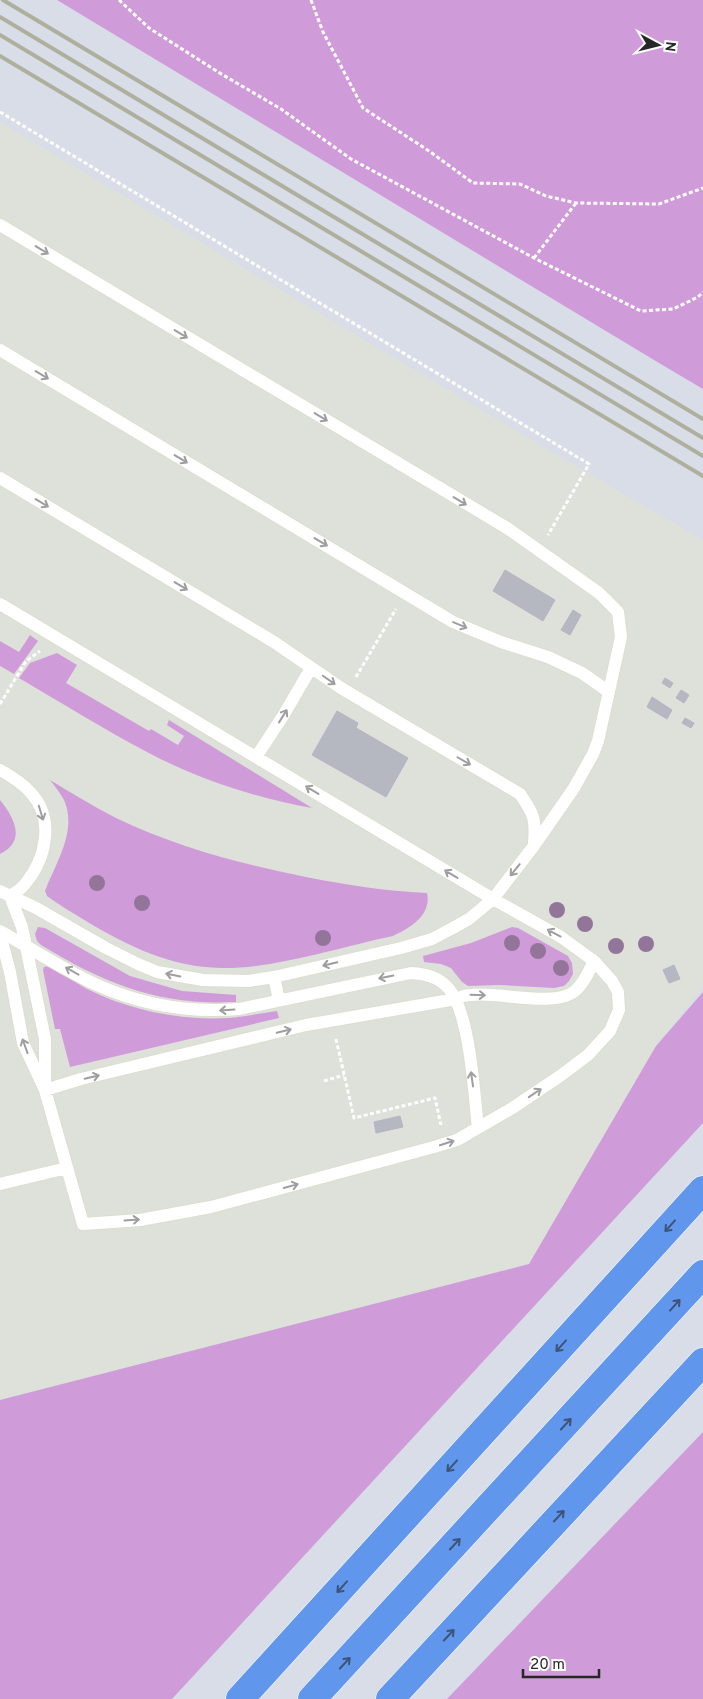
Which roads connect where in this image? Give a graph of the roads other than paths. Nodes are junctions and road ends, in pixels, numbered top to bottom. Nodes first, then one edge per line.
1 (0, 225) edge
2 (0, 350) edge
3 (0, 478) edge
4 (0, 604) edge
5 (311, 668) junction
6 (609, 692) junction
7 (256, 757) junction
8 (0, 770) edge
9 (534, 845) junction
10 (5, 894) edge
11 (493, 899) junction
12 (0, 933) edge
13 (25, 945) junction
14 (594, 961) junction
15 (274, 977) junction
16 (456, 999) junction
17 (279, 1000) junction
18 (45, 1090) junction
19 (478, 1128) junction
20 (67, 1168) junction
21 (0, 1184) edge
22 (703, 1190) edge
23 (703, 1274) edge
24 (703, 1362) edge
25 (692, 1377) edge
26 (240, 1699) edge
27 (312, 1699) edge
28 (390, 1699) edge

1 -> 6 lane
2 -> 6 lane
3 -> 5 lane
4 - 7 lane
7 -> 5 lane
5 -> 9 lane
6 - 9 lane
11 -> 7 lane
8 -> 10 lane
9 -> 11 lane
10 - 13 lane
15 -> 10 lane
14 -> 11 lane
11 -> 15 lane
12 - 13 lane
18 -> 12 lane
17 -> 13 lane
13 - 18 lane
16 -> 14 lane
19 -> 14 lane
15 - 17 lane
16 -> 17 lane
18 -> 16 lane
19 -> 16 lane
18 - 20 lane
20 -> 19 lane
20 - 21 lane
22 -> 26 highway
27 -> 23 highway
24 - 25 highway
28 -> 25 highway

